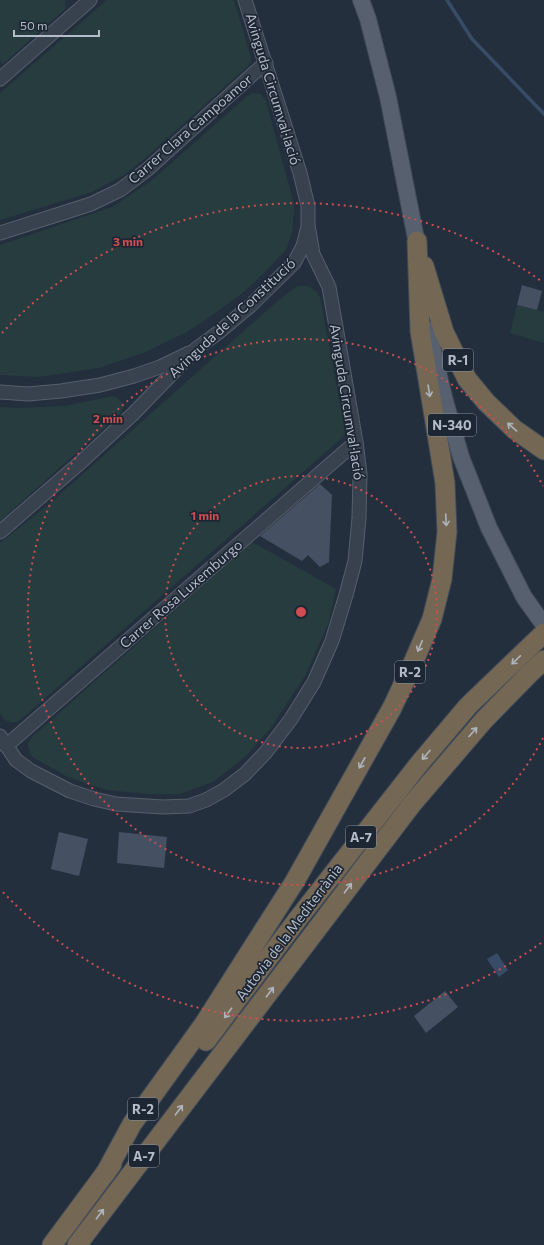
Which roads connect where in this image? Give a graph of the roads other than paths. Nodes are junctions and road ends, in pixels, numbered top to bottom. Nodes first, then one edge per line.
1 (246, 0) edge
2 (361, 0) edge
3 (81, 3) edge
4 (266, 63) junction
5 (0, 79) edge
6 (308, 225) junction
7 (0, 233) edge
8 (417, 241) junction
9 (196, 349) junction
10 (0, 392) edge
11 (356, 442) junction
12 (544, 450) edge
13 (0, 532) edge
14 (544, 625) edge
15 (544, 633) edge
16 (544, 660) edge
17 (3, 741) edge
18 (191, 1052) junction
19 (52, 1245) edge
20 (77, 1245) edge

1 - 4 street, Avinguda Circumval·lació
2 - 8 main road, N-340
3 - 5 street
4 - 6 street, Avinguda Circumval·lació
4 - 7 street, Carrer Clara Campoamor
6 - 9 street, Avinguda de la Constitució
6 - 11 street, Avinguda Circumval·lació
12 -> 8 highway, R-1
8 - 14 main road, N-340
8 -> 18 highway, R-2
9 - 10 street
9 - 13 street, Avinguda de la Constitució
11 - 17 street, Carrer Rosa Luxemburgo
11 - 17 street, Avinguda Circumval·lació
15 -> 18 highway, Autovia de la Mediterrània / A-7
20 -> 16 highway, Autovia de la Mediterrània / A-7
18 - 19 highway, R-2

